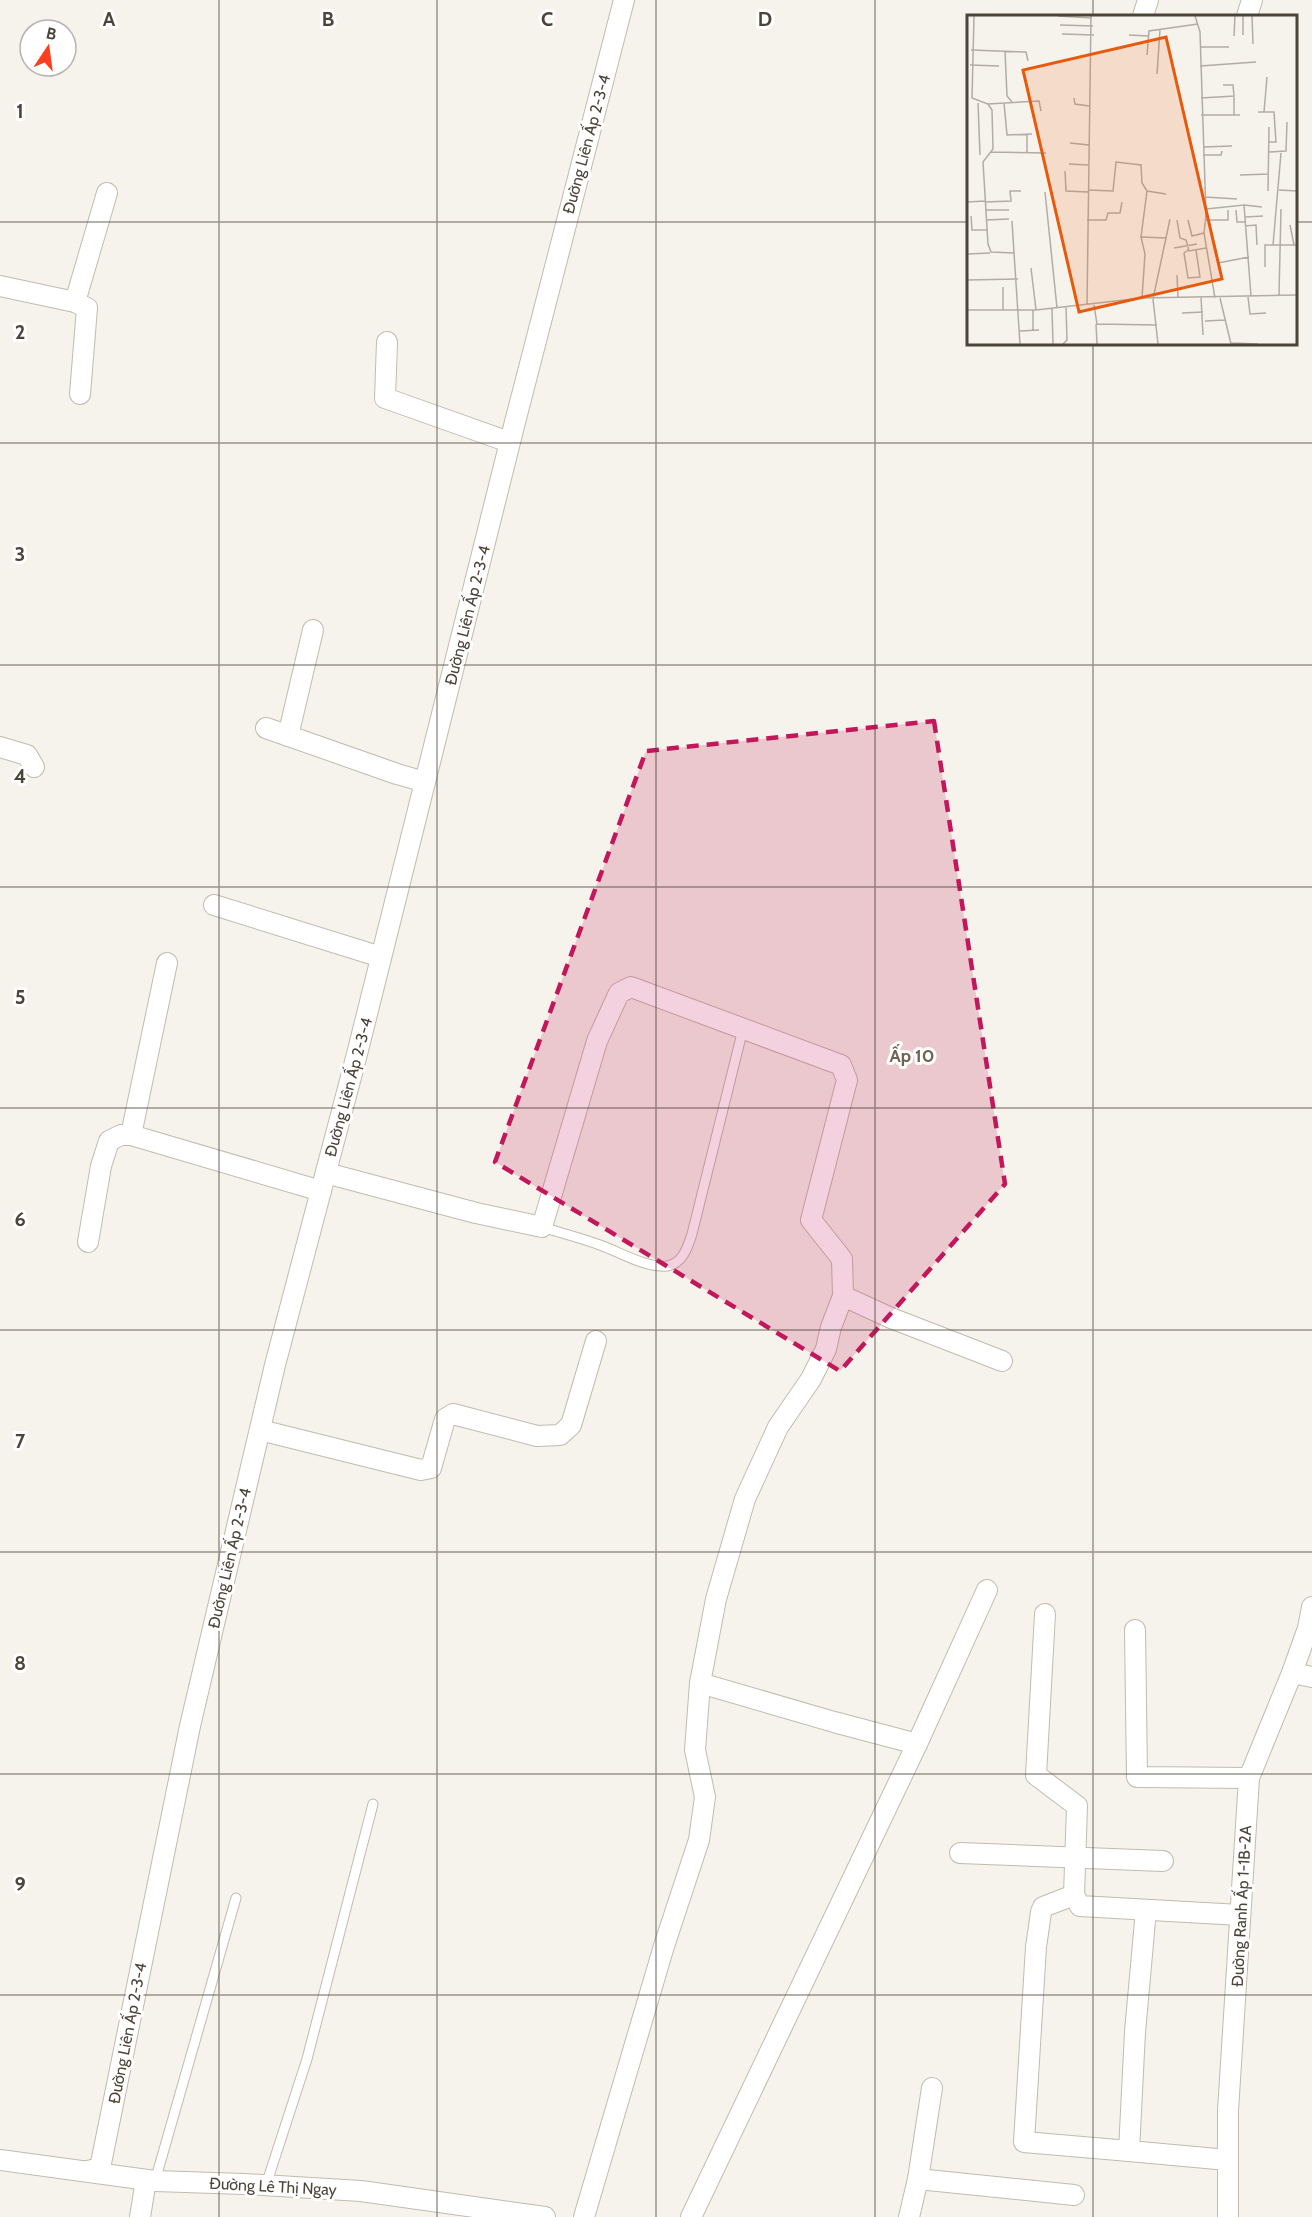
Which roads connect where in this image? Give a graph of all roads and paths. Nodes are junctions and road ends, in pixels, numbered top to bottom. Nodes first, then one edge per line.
1 (624, 0) edge
2 (1148, 0) edge
3 (1252, 0) edge
4 (1143, 15) edge
5 (1247, 15) edge
6 (107, 194) dead end
7 (0, 286) edge
8 (75, 302) junction
9 (387, 342) dead end
10 (80, 394) dead end
11 (509, 442) junction
12 (313, 630) dead end
13 (266, 728) dead end
14 (288, 735) junction
15 (0, 747) edge
16 (34, 767) dead end
17 (425, 782) junction
18 (214, 905) dead end
19 (381, 957) junction
20 (167, 963) dead end
21 (743, 1029) junction
22 (131, 1135) junction
23 (323, 1182) junction
24 (542, 1227) junction
25 (88, 1242) dead end
26 (843, 1296) junction
27 (596, 1341) dead end
28 (1002, 1361) dead end
29 (260, 1430) junction
30 (987, 1590) dead end
31 (1312, 1607) edge
32 (1045, 1614) dead end
33 (1135, 1630) dead end
34 (1292, 1673) junction
35 (1312, 1677) edge
36 (700, 1683) junction
37 (917, 1744) junction
38 (1249, 1778) junction
39 (373, 1804) dead end
40 (960, 1853) dead end
41 (1074, 1858) junction
42 (1163, 1861) dead end
43 (1074, 1895) junction
44 (236, 1898) dead end
45 (1146, 1910) junction
46 (1240, 1915) junction
47 (932, 2088) dead end
48 (1129, 2151) junction
49 (0, 2160) edge
50 (1228, 2160) junction
51 (88, 2171) junction
52 (150, 2180) junction
53 (918, 2180) junction
54 (266, 2185) junction
55 (1074, 2195) dead end
56 (140, 2217) edge
57 (545, 2217) edge
58 (584, 2217) edge
59 (691, 2217) edge
60 (909, 2217) edge
61 (1228, 2217) edge

1 - 11 street, Đường Liên Ấp 2-3-4
2 - 4 street
3 - 5 street
6 - 8 street
7 - 8 street
8 - 10 street
9 - 11 street
11 - 17 street, Đường Liên Ấp 2-3-4
12 - 14 street
13 - 14 street
14 - 17 street
15 - 16 street
17 - 19 street, Đường Liên Ấp 2-3-4
18 - 19 street
19 - 23 street, Đường Liên Ấp 2-3-4
20 - 22 street
21 - 24 street
21 - 24 lane
21 - 26 street
22 - 23 street
22 - 25 street
23 - 24 street
23 - 29 street, Đường Liên Ấp 2-3-4
26 - 28 street
26 - 36 street
27 - 29 street
29 - 51 street, Đường Liên Ấp 2-3-4
30 - 37 street
31 - 34 street, Đường Ranh Ấp 1-1B-2A
32 - 41 street
33 - 38 street
34 - 35 street
34 - 38 street, Đường Ranh Ấp 1-1B-2A
36 - 37 street
36 - 58 street
37 - 59 street
38 - 46 street, Đường Ranh Ấp 1-1B-2A
39 - 54 lane
40 - 41 street
41 - 42 street
41 - 43 street
43 - 45 street
43 - 48 street
44 - 52 lane
45 - 46 street
45 - 48 street
46 - 50 street, Đường Ranh Ấp 1-1B-2A
47 - 53 street
48 - 50 street
49 - 51 street, Đường Lê Thị Ngay
50 - 61 street, Đường Ranh Ấp 1-1B-2A
51 - 52 street, Đường Lê Thị Ngay
52 - 54 street, Đường Lê Thị Ngay
52 - 56 street
53 - 55 street
53 - 60 street
54 - 57 street, Đường Lê Thị Ngay

